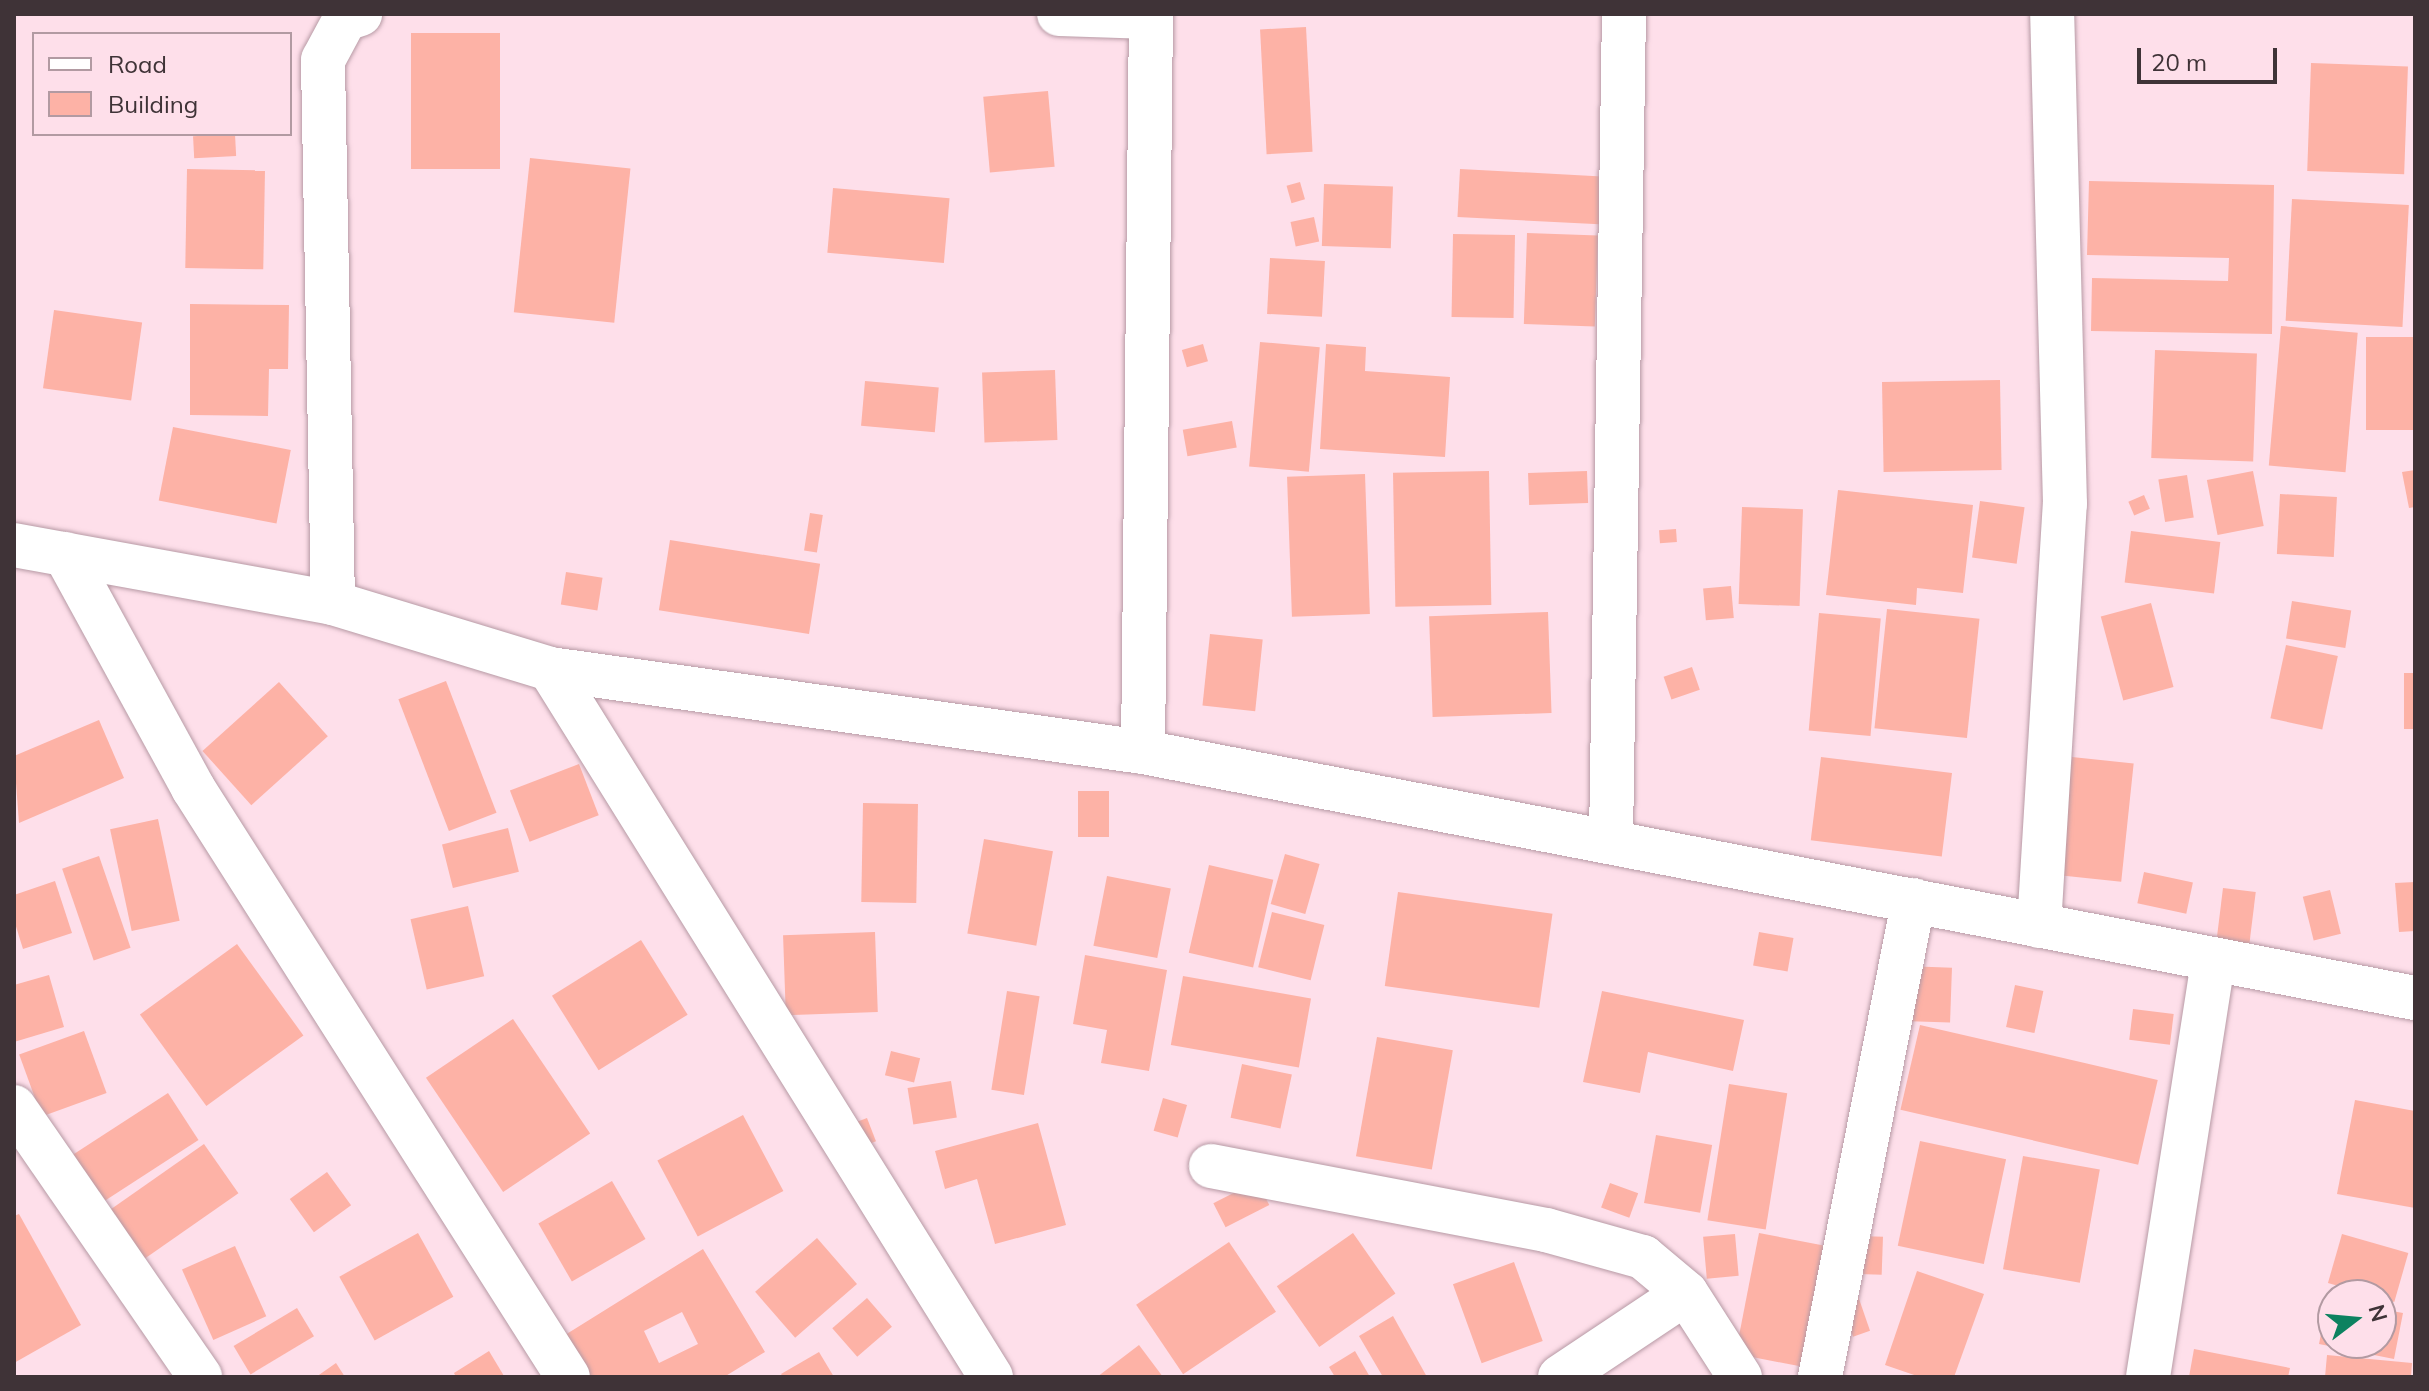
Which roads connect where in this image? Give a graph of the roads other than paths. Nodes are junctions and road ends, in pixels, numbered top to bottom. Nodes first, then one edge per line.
1 (360, 14) edge
2 (1059, 14) edge
3 (1624, 14) edge
4 (2052, 14) edge
5 (1151, 16) edge
6 (14, 545) edge
7 (65, 554) junction
8 (333, 603) junction
9 (550, 669) junction
10 (1143, 752) junction
11 (1611, 839) junction
12 (1914, 900) junction
13 (2039, 926) junction
14 (2213, 960) junction
15 (2415, 998) edge
16 (14, 1107) edge
17 (1211, 1166) dead end
18 (1686, 1293) junction
19 (200, 1377) edge
20 (568, 1377) edge
21 (991, 1377) edge
22 (1560, 1377) edge
23 (1740, 1377) edge
24 (1820, 1377) edge
25 (2148, 1377) edge

1 - 8 street
2 - 5 street
3 - 11 street
4 - 13 street
5 - 10 street
6 - 7 street
7 - 8 street
7 - 20 street
8 - 9 street
9 - 10 street
9 - 21 street
10 - 11 street
11 - 12 street
12 - 13 street
12 - 24 street
13 - 14 street
14 - 15 street
14 - 25 street
16 - 19 street
17 - 18 street
18 - 22 street
18 - 23 street

